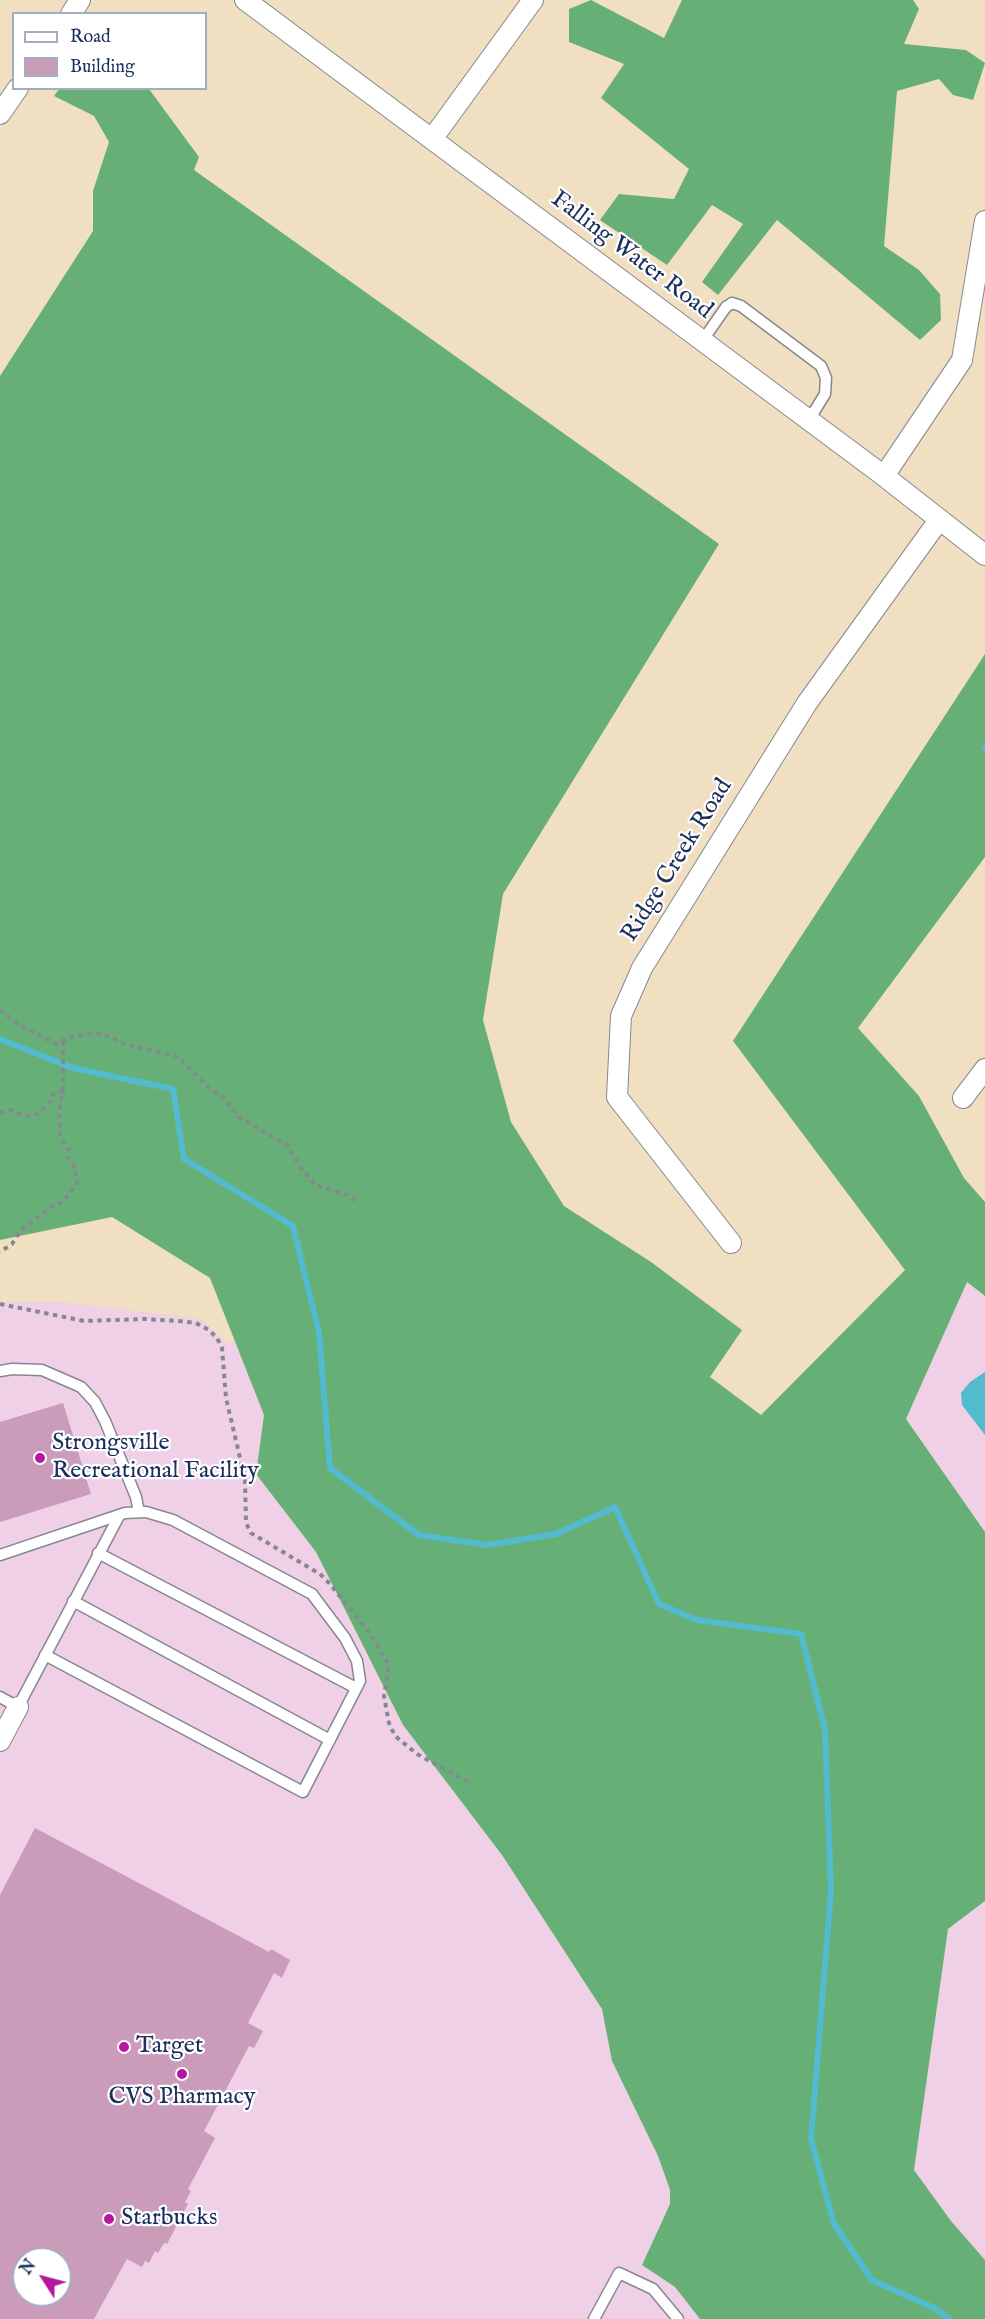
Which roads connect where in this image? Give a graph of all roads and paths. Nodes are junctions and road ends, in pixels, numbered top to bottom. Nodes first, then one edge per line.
1 (245, 0) edge
2 (533, 0) edge
3 (17, 90) edge
4 (0, 114) edge
5 (432, 139) junction
6 (985, 221) edge
7 (703, 340) junction
8 (809, 420) junction
9 (884, 476) junction
10 (939, 520) junction
11 (985, 555) edge
12 (0, 1010) edge
13 (63, 1043) junction
14 (985, 1069) edge
15 (63, 1089) junction
16 (963, 1098) dead end
17 (0, 1113) edge
18 (356, 1201) dead end
19 (731, 1243) dead end
20 (0, 1252) edge
21 (0, 1304) edge
22 (0, 1371) edge
23 (139, 1512) junction
24 (119, 1516) junction
25 (98, 1554) junction
26 (0, 1555) edge
27 (74, 1601) junction
28 (45, 1655) junction
29 (356, 1688) junction
30 (0, 1697) edge
31 (18, 1707) junction
32 (330, 1740) junction
33 (0, 1742) edge
34 (470, 1783) dead end
35 (594, 2319) edge
36 (678, 2319) edge

1 - 5 street, Falling Water Road
2 - 5 street
3 - 4 street
5 - 7 street, Falling Water Road
6 - 9 street
7 - 8 street, Falling Water Road
7 - 8 lane
8 - 9 street, Falling Water Road
9 - 10 street, Falling Water Road
10 - 11 street, Falling Water Road
10 - 19 street, Ridge Creek Road
12 - 13 path
13 - 15 path
13 - 18 path
14 - 16 street
15 - 17 path
15 - 20 path
21 - 34 path
22 - 23 lane
23 - 24 lane
23 - 29 lane
24 - 25 lane
24 - 26 lane
25 - 27 lane
25 - 29 lane
27 - 28 lane
27 - 32 lane
28 - 31 lane
28 - 32 lane
29 - 32 lane
30 - 31 lane
31 - 33 street
35 - 36 lane

